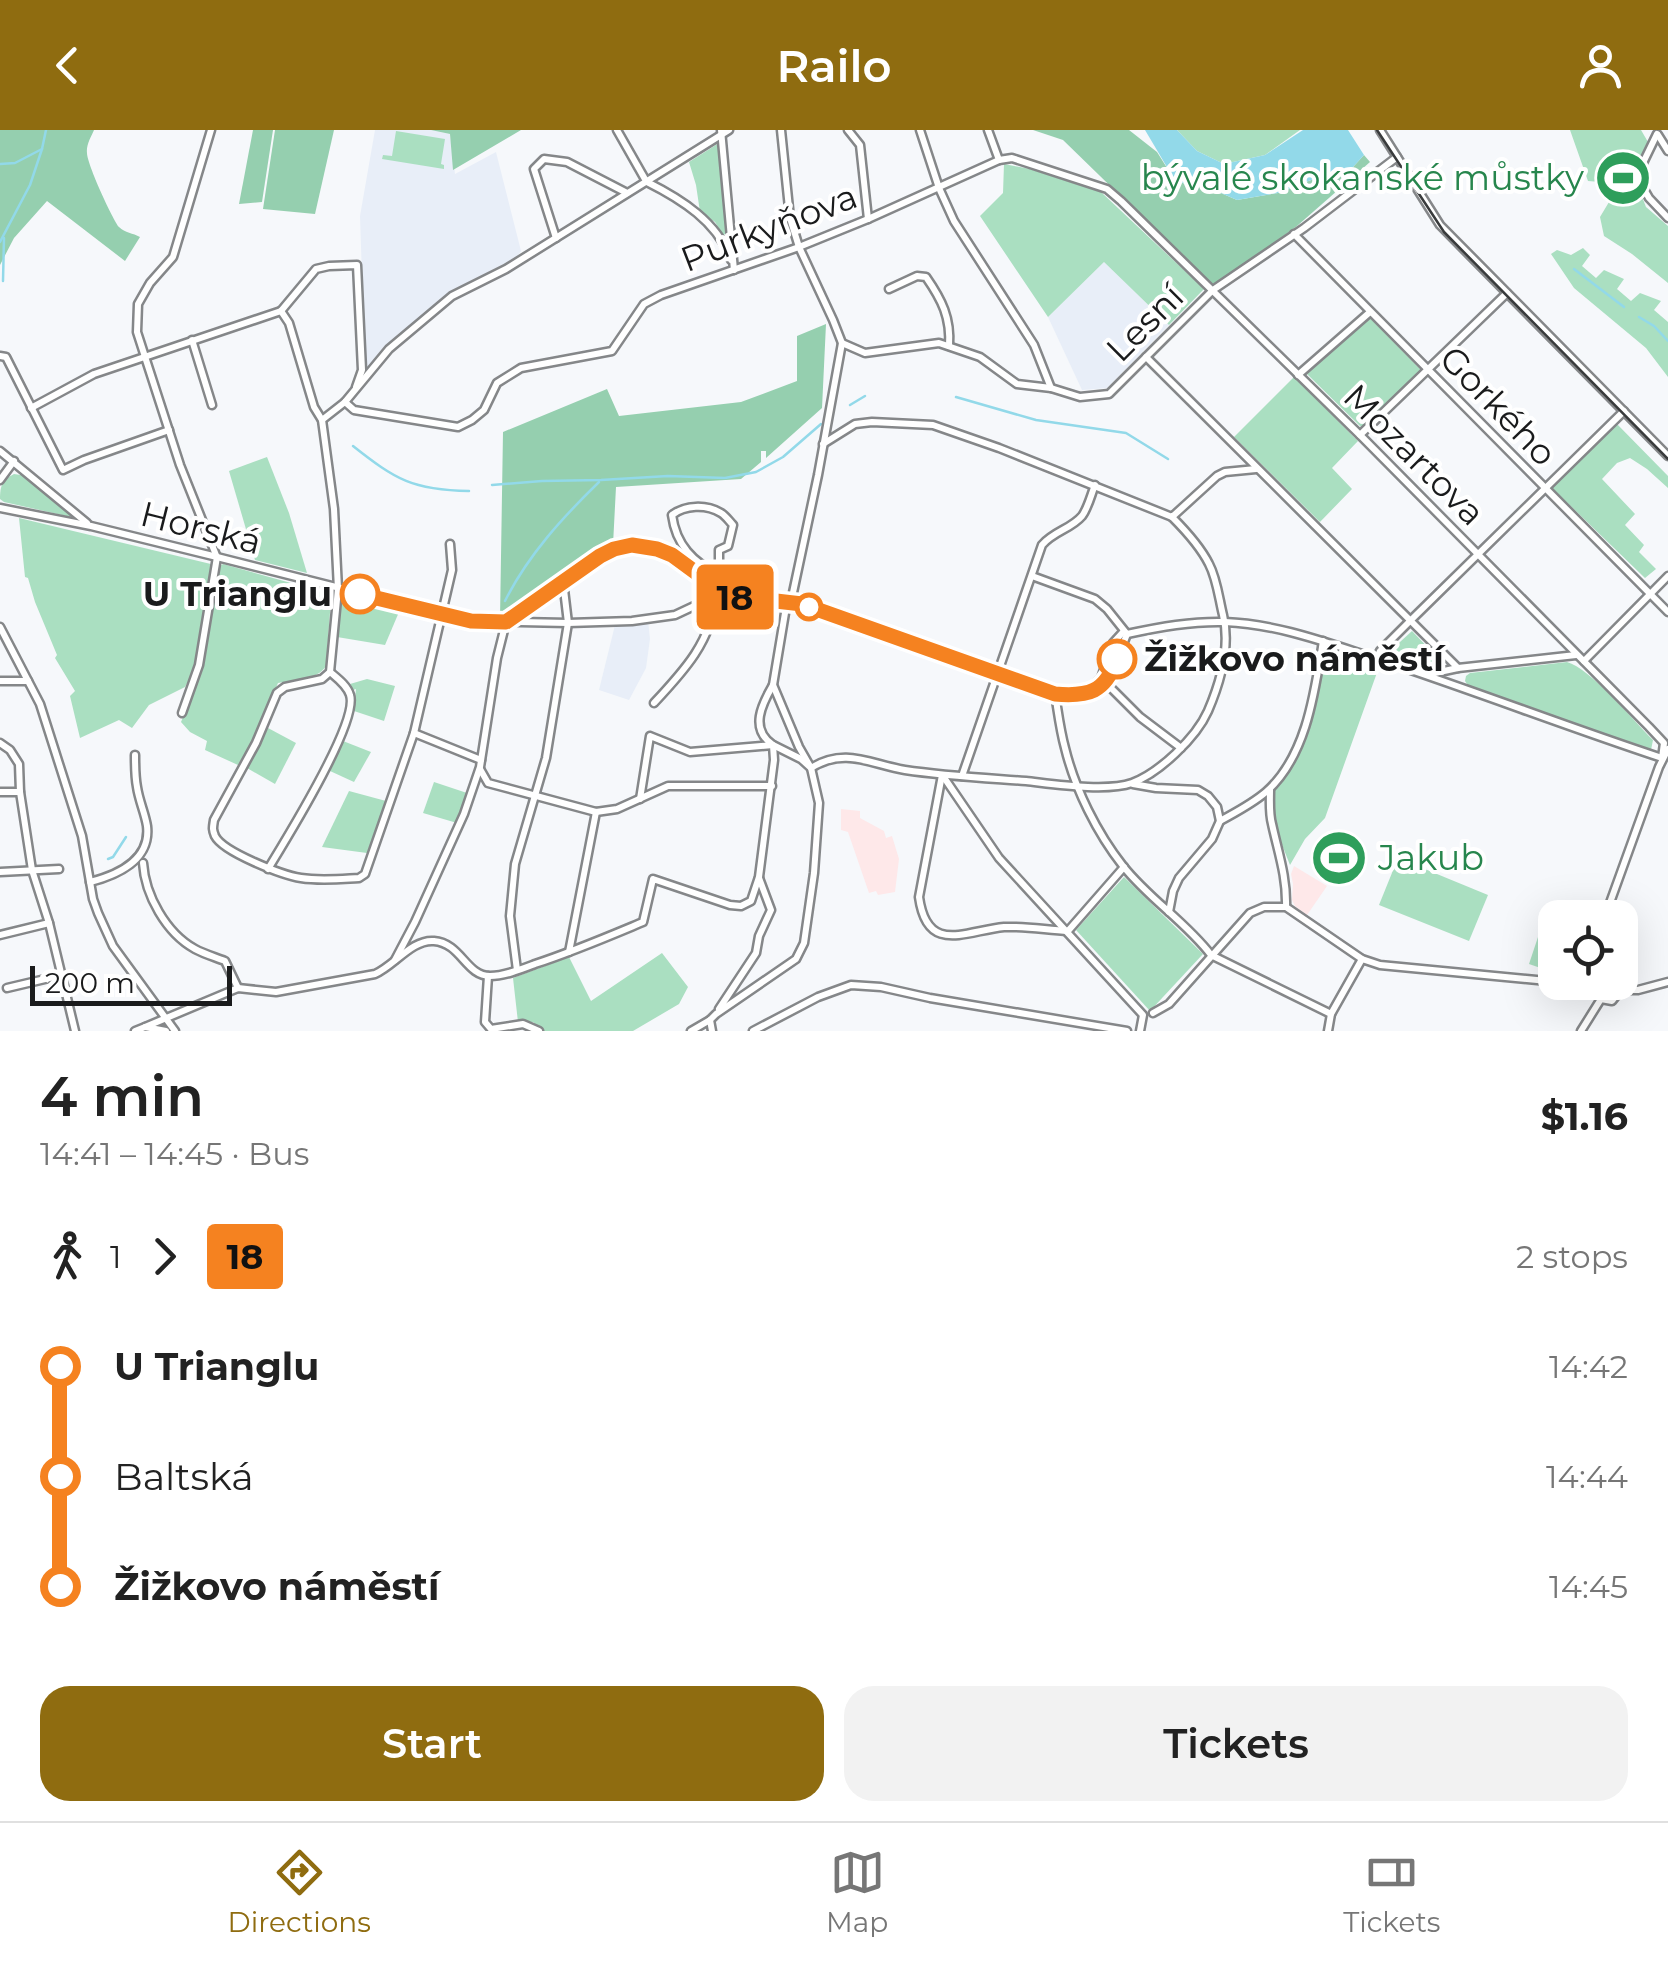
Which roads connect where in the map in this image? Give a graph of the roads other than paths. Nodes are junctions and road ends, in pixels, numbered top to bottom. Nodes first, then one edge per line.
1 (211, 130) edge
2 (617, 130) edge
3 (781, 130) edge
4 (848, 130) edge
5 (920, 130) edge
6 (988, 130) edge
7 (1380, 130) edge
8 (724, 132) edge
9 (1656, 132) edge
10 (1668, 150) edge
11 (1396, 156) junction
12 (999, 160) junction
13 (646, 182) junction
14 (939, 188) junction
15 (627, 193) junction
16 (1668, 218) edge
17 (868, 219) junction
18 (1294, 234) junction
19 (556, 238) junction
20 (799, 247) junction
21 (734, 270) junction
22 (889, 289) dead end
23 (1213, 290) junction
24 (1507, 293) junction
25 (281, 311) junction
26 (1370, 312) junction
27 (192, 340) junction
28 (842, 344) junction
29 (949, 346) junction
30 (0, 356) edge
31 (144, 356) junction
32 (1146, 357) junction
33 (1428, 370) junction
34 (1298, 375) junction
35 (1051, 388) junction
36 (355, 391) junction
37 (345, 402) junction
38 (212, 405) dead end
39 (31, 408) junction
40 (1624, 411) junction
41 (322, 420) junction
42 (168, 430) junction
43 (1360, 435) junction
44 (822, 445) junction
45 (0, 450) edge
46 (1668, 456) edge
47 (14, 460) junction
48 (1256, 469) junction
49 (0, 480) edge
50 (1094, 485) junction
51 (1545, 489) junction
52 (0, 508) edge
53 (1172, 517) junction
54 (91, 526) junction
55 (450, 544) dead end
56 (1478, 555) junction
57 (217, 556) junction
58 (720, 575) junction
59 (1032, 576) junction
60 (1668, 576) edge
61 (563, 580) junction
62 (338, 589) junction
63 (724, 592) junction
64 (1650, 594) junction
65 (715, 596) junction
66 (745, 598) junction
67 (789, 601) junction
68 (1668, 612) edge
69 (443, 615) junction
70 (1410, 621) junction
71 (506, 622) junction
72 (568, 622) junction
73 (1225, 622) junction
74 (0, 627) edge
75 (1125, 633) junction
76 (1322, 640) junction
77 (1580, 658) junction
78 (1376, 659) junction
79 (1458, 668) junction
80 (330, 672) junction
81 (996, 673) junction
82 (1426, 675) junction
83 (1104, 680) junction
84 (28, 681) junction
85 (0, 682) edge
86 (773, 685) junction
87 (1055, 694) junction
88 (654, 702) dead end
89 (182, 713) dead end
90 (414, 733) junction
91 (0, 743) edge
92 (773, 745) junction
93 (1181, 748) junction
94 (1668, 749) edge
95 (135, 755) dead end
96 (1662, 758) junction
97 (480, 764) junction
98 (1668, 766) edge
99 (810, 768) junction
100 (942, 775) junction
101 (962, 776) junction
102 (1130, 783) junction
103 (772, 786) junction
104 (1078, 786) junction
105 (1270, 789) junction
106 (0, 792) edge
107 (20, 792) junction
108 (534, 796) junction
109 (640, 799) junction
110 (596, 812) junction
111 (1220, 822) junction
112 (143, 863) dead end
113 (1124, 868) junction
114 (59, 869) dead end
115 (268, 869) junction
116 (32, 870) junction
117 (0, 872) edge
118 (759, 877) junction
119 (90, 882) junction
120 (1612, 900) edge
121 (1286, 907) junction
122 (1169, 913) junction
123 (48, 922) junction
124 (410, 931) junction
125 (1068, 931) junction
126 (0, 934) edge
127 (423, 941) junction
128 (569, 953) junction
129 (1211, 955) junction
130 (1362, 959) junction
131 (393, 963) junction
132 (517, 970) junction
133 (62, 975) junction
134 (488, 976) junction
135 (1538, 979) edge
136 (1668, 982) edge
137 (7, 988) dead end
138 (238, 988) junction
139 (1638, 990) edge
140 (1600, 1000) edge
141 (1153, 1013) dead end
142 (1331, 1014) junction
143 (713, 1017) junction
144 (166, 1018) junction
145 (145, 1027) junction
146 (74, 1031) edge
147 (135, 1031) edge
148 (166, 1031) edge
149 (176, 1031) edge
150 (540, 1031) edge
151 (691, 1031) edge
152 (712, 1031) edge
153 (754, 1031) edge
154 (1127, 1031) edge
155 (1140, 1031) edge
156 (1328, 1031) edge
157 (1581, 1031) edge

1 - 31 street
2 - 13 street
3 - 20 street
4 - 17 street
5 - 14 street
6 - 12 street
7 - 11 street
8 - 13 street
8 - 21 street
9 - 10 street
9 - 16 street
11 - 18 street, Lesní
11 - 24 street
12 - 14 street, Purkyňova
12 - 23 street
13 - 15 street
13 - 21 street
14 - 17 street, Purkyňova
14 - 35 street
15 - 19 street
15 - 19 street
17 - 20 street, Purkyňova
18 - 23 street, Lesní
18 - 26 street, Gorkého
19 - 36 street
20 - 21 street, Purkyňova
20 - 28 street
21 - 37 street, Purkyňova
22 - 29 street
23 - 32 street, Lesní
23 - 34 street, Mozartova
24 - 33 street
24 - 40 street
25 - 27 street
25 - 36 street
25 - 41 street
26 - 33 street, Gorkého
26 - 34 street
27 - 31 street
27 - 38 street
28 - 29 street, Lesní
28 - 44 street
29 - 35 street, Lesní
30 - 39 street
31 - 39 street
31 - 42 street
32 - 35 street, Lesní
32 - 48 street
33 - 43 street
33 - 51 street, Gorkého
34 - 43 street, Mozartova
36 - 37 street
37 - 41 street
39 - 42 street
40 - 46 street
40 - 51 street
41 - 62 street
42 - 57 street
43 - 56 street, Mozartova
44 - 50 street
44 - 67 street
45 - 47 street
47 - 49 street
47 - 54 street
48 - 53 street
48 - 70 street
50 - 53 street
50 - 59 street
51 - 56 street
51 - 64 street, Gorkého
52 - 54 street, Horská
53 - 73 street
54 - 57 street, Horská
55 - 69 street
56 - 70 street
56 - 77 street, Mozartova
57 - 62 street, Horská
57 - 89 street
58 - 58 street
58 - 66 street
59 - 75 street
59 - 81 street
60 - 64 street
61 - 63 street
61 - 71 street
61 - 72 street
62 - 69 street, Horská
62 - 80 street
63 - 65 street, Horská
63 - 66 street
64 - 68 street, Gorkého
64 - 77 street
65 - 72 street, Horská
65 - 88 street
66 - 67 street
67 - 81 street
67 - 86 street
69 - 71 street, Horská
69 - 90 street
70 - 78 street
70 - 79 street
71 - 72 street, Horská
71 - 97 street
72 - 108 street
73 - 75 street
73 - 76 street
73 - 93 street
74 - 84 street
75 - 83 street
76 - 78 street
76 - 105 street
77 - 79 street
77 - 96 street, Mozartova
78 - 82 street
79 - 82 street
80 - 115 street
80 - 115 street
81 - 87 street
81 - 101 street
82 - 96 street
83 - 87 street
83 - 93 street
84 - 85 street
84 - 119 street
86 - 92 street
86 - 99 street
87 - 104 street
90 - 97 street
90 - 115 street
91 - 107 street
92 - 99 street
92 - 103 street
92 - 109 street
93 - 102 street
94 - 96 street
95 - 119 street
96 - 98 street
96 - 120 street
97 - 108 street
97 - 124 street
99 - 100 street
99 - 143 street
100 - 101 street
100 - 125 street
100 - 125 street
101 - 104 street
102 - 104 street
102 - 111 street
103 - 109 street
103 - 118 street
104 - 113 street
105 - 111 street
105 - 121 street
106 - 107 street
107 - 116 street
108 - 110 street
108 - 132 street
109 - 110 street
110 - 128 street
111 - 122 street
112 - 138 street
113 - 122 street
113 - 125 street
114 - 116 street
116 - 117 street
116 - 123 street
118 - 128 street
118 - 143 street
119 - 144 street
121 - 129 street
121 - 130 street
122 - 129 street
123 - 126 street
123 - 133 street
124 - 127 street
124 - 131 street
125 - 155 street
127 - 131 street
127 - 134 street
128 - 132 street
129 - 141 street
129 - 142 street
130 - 135 street
130 - 142 street
131 - 138 street
132 - 134 street
133 - 137 street
133 - 146 street
134 - 150 street
136 - 139 street
138 - 144 street
140 - 157 street
142 - 156 street
143 - 151 street
143 - 152 street
144 - 145 street
144 - 149 street
145 - 147 street
145 - 148 street
153 - 154 street

